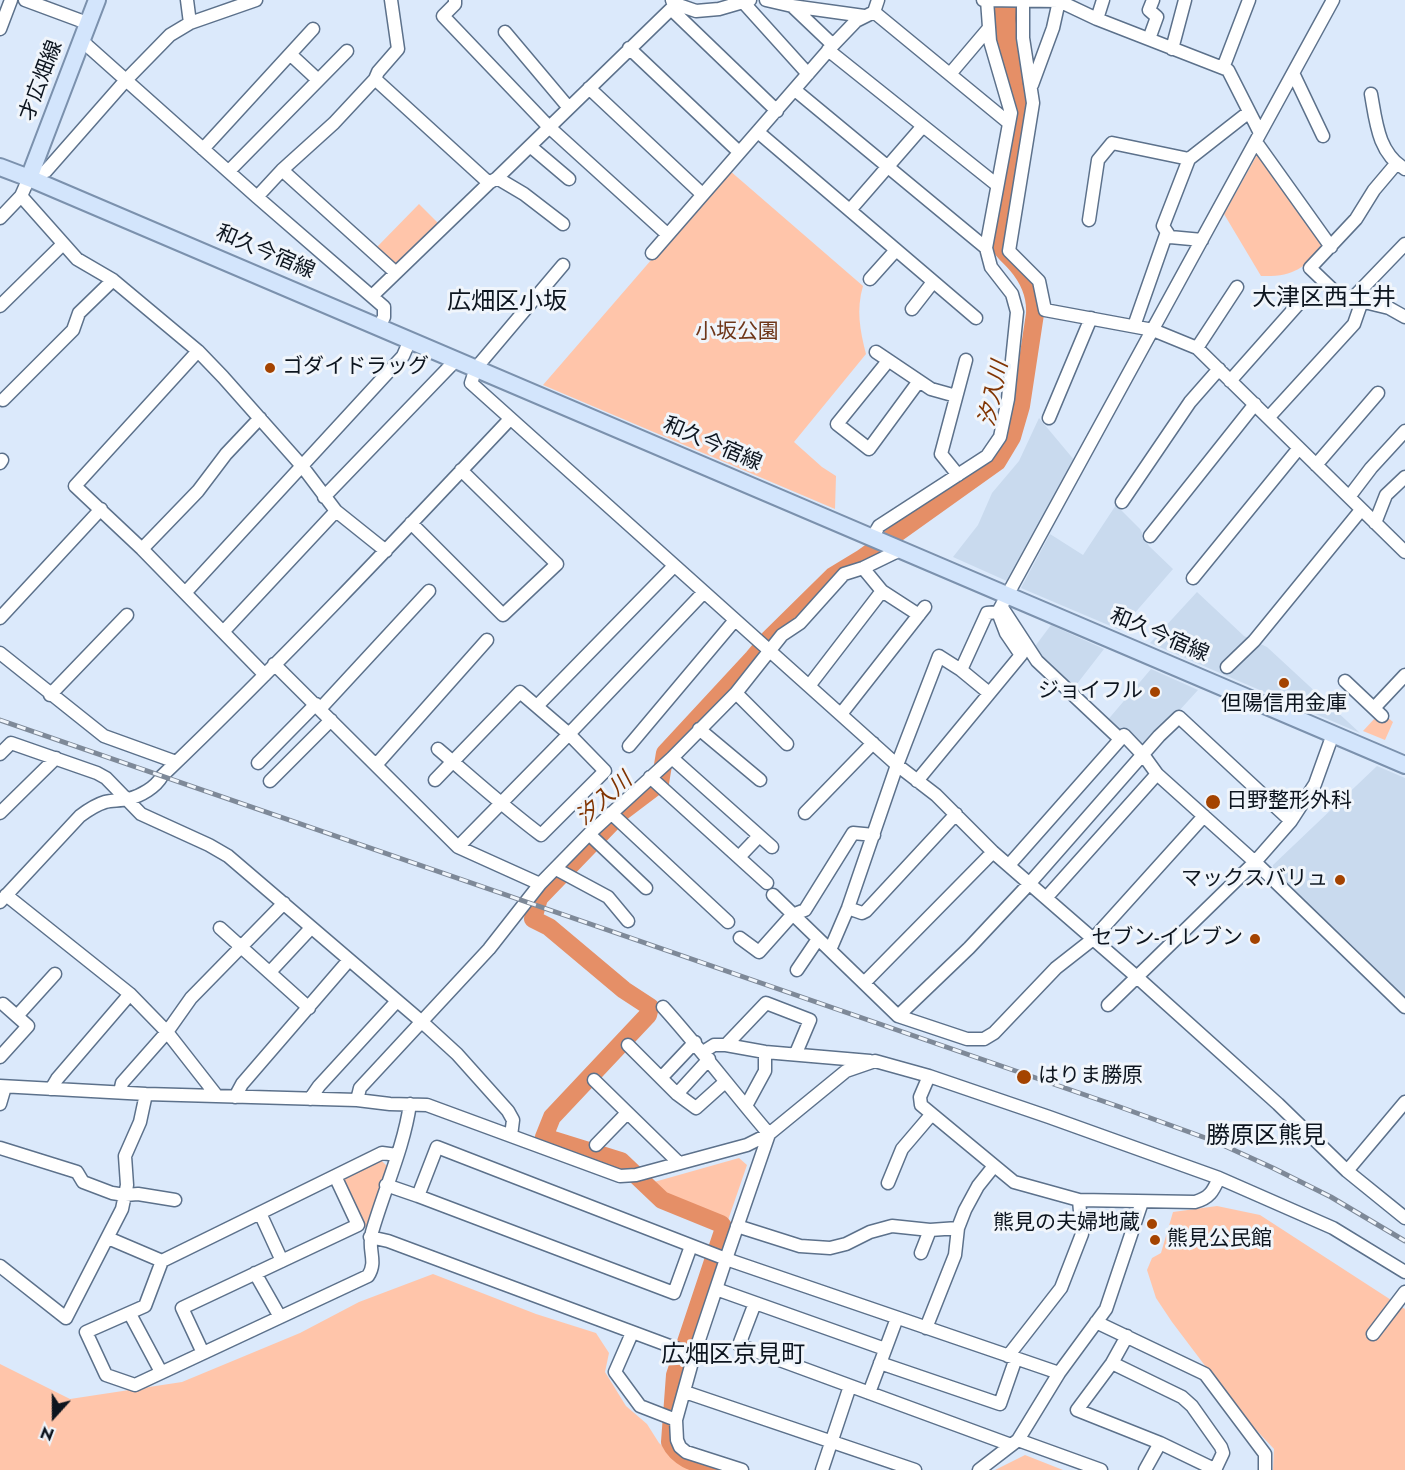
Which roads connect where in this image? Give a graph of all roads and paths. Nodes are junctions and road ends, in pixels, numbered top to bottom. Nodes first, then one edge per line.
1 (11, 0) edge
2 (25, 0) edge
3 (96, 0) edge
4 (187, 0) edge
5 (256, 0) edge
6 (391, 0) edge
7 (455, 0) edge
8 (766, 0) edge
9 (986, 0) edge
10 (1023, 0) edge
11 (1103, 0) edge
12 (1154, 0) edge
13 (1185, 0) edge
14 (1249, 0) edge
15 (1320, 0) edge
16 (1333, 0) edge
17 (747, 1) edge
18 (1059, 2) junction
19 (42, 3) edge
20 (672, 4) edge
21 (716, 4) edge
22 (1075, 4) edge
23 (792, 6) junction
24 (872, 9) edge
25 (1327, 12) junction
26 (1097, 19) junction
27 (87, 23) junction
28 (190, 23) junction
29 (989, 27) junction
30 (0, 29) edge
31 (313, 29) dead end
32 (505, 32) dead end
33 (1149, 39) junction
34 (81, 40) junction
35 (629, 48) junction
36 (831, 48) junction
37 (1172, 49) junction
38 (347, 51) dead end
39 (290, 54) junction
40 (1223, 68) junction
41 (1293, 73) junction
42 (807, 74) junction
43 (950, 74) junction
44 (375, 79) junction
45 (126, 80) junction
46 (318, 80) junction
47 (1031, 86) junction
48 (589, 88) junction
49 (795, 90) junction
50 (1371, 94) dead end
51 (568, 108) junction
52 (777, 111) junction
53 (1249, 112) junction
54 (1009, 123) junction
55 (923, 126) junction
56 (549, 127) junction
57 (758, 132) junction
58 (1323, 136) dead end
59 (1258, 138) junction
60 (530, 146) junction
61 (204, 149) junction
62 (739, 152) junction
63 (1189, 159) junction
64 (1400, 166) edge
65 (888, 167) junction
66 (0, 168) edge
67 (282, 170) junction
68 (229, 171) junction
69 (29, 178) junction
70 (569, 179) dead end
71 (493, 180) junction
72 (997, 185) junction
73 (702, 194) junction
74 (21, 196) junction
75 (257, 197) junction
76 (850, 210) junction
77 (0, 218) edge
78 (1089, 220) dead end
79 (563, 224) dead end
80 (1167, 232) junction
81 (667, 234) junction
82 (1202, 240) junction
83 (63, 244) junction
84 (1405, 244) edge
85 (1332, 247) junction
86 (986, 248) junction
87 (896, 250) junction
88 (652, 254) dead end
89 (563, 265) dead end
90 (395, 272) junction
91 (870, 279) dead end
92 (113, 280) junction
93 (933, 282) junction
94 (1237, 286) dead end
95 (372, 296) junction
96 (1357, 300) junction
97 (1300, 301) dead end
98 (0, 306) edge
99 (912, 309) dead end
100 (1405, 317) edge
101 (975, 318) dead end
102 (1091, 318) junction
103 (379, 327) junction
104 (1134, 327) junction
105 (1153, 330) junction
106 (410, 340) junction
107 (1197, 348) junction
108 (198, 351) junction
109 (876, 352) dead end
110 (456, 360) junction
111 (966, 360) dead end
112 (888, 361) junction
113 (476, 368) junction
114 (1218, 369) junction
115 (919, 381) junction
116 (1230, 381) junction
117 (1378, 393) dead end
118 (956, 396) junction
119 (3, 400) dead end
120 (1255, 404) junction
121 (1269, 417) junction
122 (260, 418) junction
123 (510, 418) junction
124 (1049, 418) dead end
125 (1405, 431) edge
126 (1299, 448) junction
127 (1316, 465) junction
128 (302, 466) junction
129 (461, 470) junction
130 (958, 475) junction
131 (1405, 477) edge
132 (1348, 496) junction
133 (324, 497) junction
134 (1122, 502) dead end
135 (100, 509) junction
136 (1360, 510) junction
137 (336, 511) junction
138 (411, 523) junction
139 (1375, 523) junction
140 (1150, 536) dead end
141 (872, 538) junction
142 (142, 549) junction
143 (896, 549) junction
144 (386, 551) junction
145 (1405, 552) edge
146 (674, 566) junction
147 (863, 568) junction
148 (1193, 578) dead end
149 (429, 591) dead end
150 (882, 591) junction
151 (704, 592) junction
152 (184, 593) junction
153 (1002, 604) junction
154 (127, 615) dead end
155 (0, 618) edge
156 (735, 620) junction
157 (223, 632) junction
158 (487, 640) dead end
159 (769, 651) junction
160 (0, 653) edge
161 (274, 664) junction
162 (1227, 666) dead end
163 (961, 670) junction
164 (265, 675) junction
165 (1405, 675) edge
166 (1345, 681) dead end
167 (809, 686) junction
168 (736, 693) junction
169 (988, 693) junction
170 (50, 695) junction
171 (318, 706) junction
172 (537, 706) junction
173 (841, 714) junction
174 (331, 720) junction
175 (699, 729) junction
176 (569, 734) junction
177 (1333, 734) junction
178 (1120, 739) junction
179 (873, 743) junction
180 (787, 744) dead end
181 (629, 746) dead end
182 (438, 749) dead end
183 (0, 754) edge
184 (1144, 756) junction
185 (56, 758) junction
186 (672, 758) junction
187 (176, 762) junction
188 (453, 762) junction
189 (258, 763) dead end
190 (376, 765) junction
191 (897, 765) junction
192 (1405, 765) edge
193 (1157, 774) junction
194 (656, 777) junction
195 (435, 780) dead end
196 (759, 780) dead end
197 (270, 781) dead end
198 (917, 781) junction
199 (128, 800) junction
200 (500, 804) junction
201 (0, 813) edge
202 (805, 813) dead end
203 (956, 814) junction
204 (614, 816) junction
205 (1204, 816) junction
206 (1291, 821) junction
207 (589, 834) junction
208 (874, 835) junction
209 (759, 836) junction
210 (458, 847) junction
211 (772, 847) dead end
212 (993, 852) junction
213 (739, 857) junction
214 (1255, 861) junction
215 (1009, 865) junction
216 (556, 869) junction
217 (767, 883) dead end
218 (540, 884) junction
219 (1029, 884) junction
220 (646, 888) dead end
221 (4, 893) edge
222 (773, 895) dead end
223 (1046, 898) junction
224 (284, 903) junction
225 (848, 908) junction
226 (792, 915) junction
227 (628, 921) dead end
228 (728, 922) dead end
229 (220, 928) dead end
230 (311, 928) junction
231 (740, 938) dead end
232 (818, 939) junction
233 (1092, 939) junction
234 (243, 947) junction
235 (830, 950) junction
236 (349, 960) junction
237 (798, 970) dead end
238 (270, 972) junction
239 (55, 974) dead end
240 (1138, 978) junction
241 (865, 982) junction
242 (130, 994) junction
243 (397, 1001) junction
244 (3, 1004) dead end
245 (1108, 1005) dead end
246 (663, 1007) dead end
247 (1405, 1007) edge
248 (309, 1008) junction
249 (17, 1016) junction
250 (898, 1016) junction
251 (422, 1022) junction
252 (167, 1032) junction
253 (695, 1041) junction
254 (627, 1045) dead end
255 (726, 1045) junction
256 (765, 1052) junction
257 (796, 1053) junction
258 (706, 1055) junction
259 (0, 1057) edge
260 (875, 1061) junction
261 (929, 1076) junction
262 (661, 1078) junction
263 (594, 1080) dead end
264 (725, 1082) junction
265 (2, 1087) edge
266 (51, 1089) junction
267 (120, 1092) junction
268 (146, 1094) junction
269 (677, 1094) junction
270 (217, 1096) junction
271 (235, 1097) junction
272 (310, 1099) junction
273 (357, 1100) junction
274 (1405, 1102) edge
275 (0, 1104) edge
276 (410, 1104) junction
277 (746, 1106) junction
278 (627, 1113) junction
279 (931, 1115) junction
280 (769, 1134) junction
281 (511, 1136) junction
282 (596, 1145) dead end
283 (0, 1148) edge
284 (397, 1155) junction
285 (678, 1162) junction
286 (994, 1166) junction
287 (1347, 1171) junction
288 (335, 1176) junction
289 (1219, 1178) junction
290 (888, 1183) dead end
291 (386, 1185) junction
292 (125, 1195) junction
293 (418, 1196) junction
294 (175, 1200) dead end
295 (1079, 1200) junction
296 (1142, 1202) junction
297 (260, 1213) junction
298 (1405, 1218) edge
299 (737, 1226) junction
300 (958, 1228) junction
301 (930, 1230) junction
302 (370, 1237) junction
303 (108, 1238) junction
304 (691, 1246) junction
305 (921, 1253) dead end
306 (726, 1259) junction
307 (162, 1261) junction
308 (282, 1261) junction
309 (0, 1266) edge
310 (1405, 1272) edge
311 (255, 1273) junction
312 (716, 1289) junction
313 (1405, 1292) edge
314 (754, 1303) junction
315 (130, 1314) junction
316 (280, 1317) junction
317 (897, 1318) junction
318 (1096, 1322) junction
319 (926, 1328) junction
320 (632, 1333) junction
321 (1373, 1334) dead end
322 (1127, 1336) junction
323 (885, 1349) junction
324 (203, 1353) junction
325 (694, 1355) junction
326 (1012, 1357) junction
327 (880, 1363) junction
328 (1112, 1363) junction
329 (161, 1372) junction
330 (1059, 1373) junction
331 (850, 1386) junction
332 (685, 1392) junction
333 (869, 1393) junction
334 (676, 1420) junction
335 (832, 1442) junction
336 (1015, 1443) junction
337 (1160, 1443) junction
338 (742, 1470) edge
339 (822, 1470) edge
340 (915, 1470) edge
341 (980, 1470) edge
342 (1101, 1470) edge
343 (1145, 1470) edge
344 (1216, 1470) edge
345 (1265, 1470) edge

1 - 30 street
2 - 19 street
3 - 27 main road, 才広畑線
4 - 28 street
5 - 28 street
6 - 44 street
7 - 56 street
8 - 23 street
9 - 10 street
9 - 29 street
10 - 18 street
10 - 47 street
11 - 26 street
12 - 33 street
13 - 37 street
14 - 40 street
15 - 25 street
16 - 25 street
17 - 21 street
17 - 42 street
18 - 22 street
18 - 47 street
19 - 27 street
20 - 21 street
20 - 35 street
20 - 52 street
22 - 26 street
23 - 24 street
23 - 36 street
24 - 36 street
24 - 43 street
25 - 41 street
26 - 33 street
27 - 34 main road, 才広畑線
28 - 45 street
29 - 43 street
29 - 54 street
31 - 39 street
32 - 51 street
33 - 37 street
34 - 45 street
34 - 69 main road, 才広畑線
35 - 48 street
35 - 62 street
36 - 42 street
36 - 55 street
37 - 40 street
38 - 46 street
39 - 46 street
39 - 61 street
40 - 53 street
41 - 58 street
41 - 59 street
42 - 49 street
43 - 54 street
44 - 67 street
44 - 71 street
45 - 61 street
45 - 69 street
46 - 68 street
47 - 102 street
48 - 51 street
48 - 73 street
49 - 52 street
49 - 65 street
50 - 64 street
51 - 56 street
52 - 57 street
53 - 59 street
53 - 63 street
54 - 72 street
55 - 65 street
55 - 72 street
56 - 60 street
56 - 81 street
57 - 62 street
57 - 76 street
59 - 82 street
59 - 85 street
60 - 70 street
60 - 71 street
61 - 68 street
62 - 73 street
63 - 78 street
63 - 80 street
64 - 85 street
65 - 76 street
65 - 86 street
66 - 69 main road, 和久今宿線
67 - 75 street
67 - 90 street
68 - 75 street
69 - 74 street
69 - 103 main road, 和久今宿線
71 - 79 street
71 - 90 street
72 - 86 street
73 - 81 street
74 - 77 street
74 - 83 street
75 - 95 street
76 - 87 street
80 - 82 street
80 - 104 street
81 - 88 street
82 - 105 street
83 - 92 street
83 - 98 street
84 - 96 street
85 - 96 street
86 - 130 street
87 - 91 street
87 - 93 street
89 - 113 street
90 - 95 street
92 - 108 street
92 - 119 street
93 - 99 street
93 - 101 street
94 - 107 street
95 - 103 street
96 - 100 street
96 - 121 street
97 - 116 street
102 - 104 street
102 - 124 street
103 - 106 main road, 和久今宿線
104 - 105 street
105 - 107 street
105 - 153 street
106 - 110 main road, 和久今宿線
106 - 128 street
107 - 114 street
108 - 122 street
108 - 135 street
109 - 112 street
110 - 113 main road, 和久今宿線
110 - 133 street
111 - 118 street
112 - 115 street
112 - 115 street
113 - 123 street
113 - 141 main road, 和久今宿線
114 - 116 street
114 - 134 street
115 - 118 street
116 - 120 street
117 - 127 street
118 - 130 street
120 - 121 street
120 - 140 street
121 - 126 street
122 - 128 street
122 - 142 street
123 - 129 street
123 - 146 street
125 - 132 street
126 - 127 street
126 - 148 street
127 - 132 street
128 - 133 street
128 - 152 street
129 - 138 street
129 - 138 street
130 - 141 street
131 - 139 street
132 - 136 street
133 - 137 street
135 - 142 street
135 - 155 street
136 - 139 street
136 - 162 street
137 - 144 street
137 - 157 street
138 - 144 street
139 - 145 street
141 - 143 main road, 和久今宿線
142 - 152 street
143 - 147 street
143 - 153 main road, 和久今宿線
144 - 161 street
146 - 151 street
146 - 172 street
147 - 150 street
147 - 159 street
149 - 171 street
150 - 167 street
150 - 173 street
151 - 156 street
151 - 176 street
152 - 157 street
153 - 163 street
153 - 169 street
153 - 177 main road, 和久今宿線
153 - 178 street
154 - 170 street
156 - 159 street
156 - 181 street
157 - 164 street
158 - 190 street
159 - 167 street
159 - 168 street
160 - 170 street
161 - 164 street
161 - 171 street
163 - 169 street
163 - 191 street
164 - 187 street
165 - 166 street
167 - 173 street
168 - 175 street
168 - 180 street
169 - 198 street
170 - 187 street
171 - 174 street
171 - 189 street
172 - 176 street
172 - 188 street
173 - 179 street
174 - 190 street
174 - 197 street
175 - 186 street
175 - 196 street
176 - 200 street
176 - 200 street
177 - 192 main road, 和久今宿線
177 - 206 street
178 - 184 street
178 - 215 street
179 - 191 street
179 - 202 street
182 - 188 street
183 - 185 street
184 - 193 street
184 - 206 street
184 - 219 street
185 - 199 street
185 - 201 street
186 - 194 street
186 - 209 street
187 - 199 street
188 - 195 street
188 - 200 street
190 - 210 street
191 - 198 street
191 - 208 street
193 - 205 street
193 - 223 street
194 - 204 street
194 - 213 street
198 - 203 street
199 - 221 street
199 - 224 street
200 - 210 street
203 - 212 street
203 - 225 street
204 - 207 street
204 - 228 street
205 - 214 street
205 - 233 street
206 - 214 street
207 - 216 street
207 - 220 street
208 - 225 street
208 - 226 street
209 - 211 street
209 - 213 street
210 - 218 street
212 - 215 street
212 - 241 street
213 - 217 street
214 - 240 street
214 - 247 street
215 - 219 street
216 - 218 street
216 - 227 street
218 - 251 street
219 - 223 street
219 - 250 street
221 - 242 street
222 - 226 street
223 - 233 street
224 - 230 street
224 - 234 street
225 - 235 street
226 - 231 street
226 - 232 street
229 - 234 street
230 - 236 street
230 - 238 street
232 - 235 street
232 - 237 street
233 - 240 street
233 - 250 street
234 - 238 street
234 - 252 street
235 - 241 street
236 - 243 street
236 - 248 street
238 - 248 street
239 - 249 street
240 - 245 street
240 - 287 street
241 - 250 street
242 - 252 street
242 - 266 street
243 - 251 street
243 - 272 street
244 - 249 street
246 - 253 street
248 - 271 street
249 - 259 street
251 - 273 street
251 - 281 street
252 - 267 street
252 - 270 street
253 - 258 street
253 - 262 street
254 - 262 street
255 - 256 street
255 - 257 street
255 - 258 street
256 - 257 street
256 - 277 street
257 - 260 street
258 - 264 street
258 - 269 street
260 - 261 street
260 - 280 street
261 - 279 street
261 - 289 street
262 - 269 street
263 - 278 street
264 - 269 street
264 - 277 street
265 - 266 street
265 - 275 street
266 - 267 street
267 - 268 street
268 - 270 street
268 - 292 street
270 - 271 street
271 - 272 street
272 - 273 street
273 - 276 street
274 - 287 street
276 - 281 street
276 - 284 street
277 - 280 street
278 - 282 street
278 - 285 street
279 - 286 street
279 - 290 street
280 - 285 street
280 - 299 street
281 - 285 street
283 - 292 street
284 - 288 street
284 - 291 street
286 - 295 street
286 - 300 street
287 - 298 street
288 - 297 street
288 - 308 street
289 - 296 street
289 - 310 street
291 - 293 street
291 - 302 street
292 - 294 street
292 - 303 street
293 - 304 street
293 - 304 street
295 - 296 street
295 - 326 street
296 - 318 street
297 - 307 street
297 - 308 street
299 - 301 street
299 - 306 street
300 - 301 street
300 - 319 street
301 - 305 street
302 - 316 street
302 - 320 street
303 - 307 street
303 - 309 street
304 - 306 street
306 - 312 street
306 - 317 street
307 - 315 street
308 - 311 street
311 - 316 street
311 - 324 street
312 - 314 street
312 - 325 street
313 - 321 street
314 - 323 street
314 - 331 street
315 - 329 street
315 - 329 street
316 - 324 street
317 - 319 street
317 - 323 street
318 - 322 street
318 - 330 street
319 - 326 street
320 - 325 street
320 - 334 street
322 - 328 street
322 - 345 street
323 - 327 street
324 - 329 street
325 - 332 street
326 - 327 street
326 - 330 street
327 - 333 street
328 - 337 street
328 - 344 street
330 - 336 street
331 - 333 street
331 - 335 street
332 - 334 street
332 - 335 street
333 - 336 street
334 - 338 street
335 - 339 street
335 - 340 street
336 - 341 street
336 - 342 street
337 - 343 street
337 - 344 street

